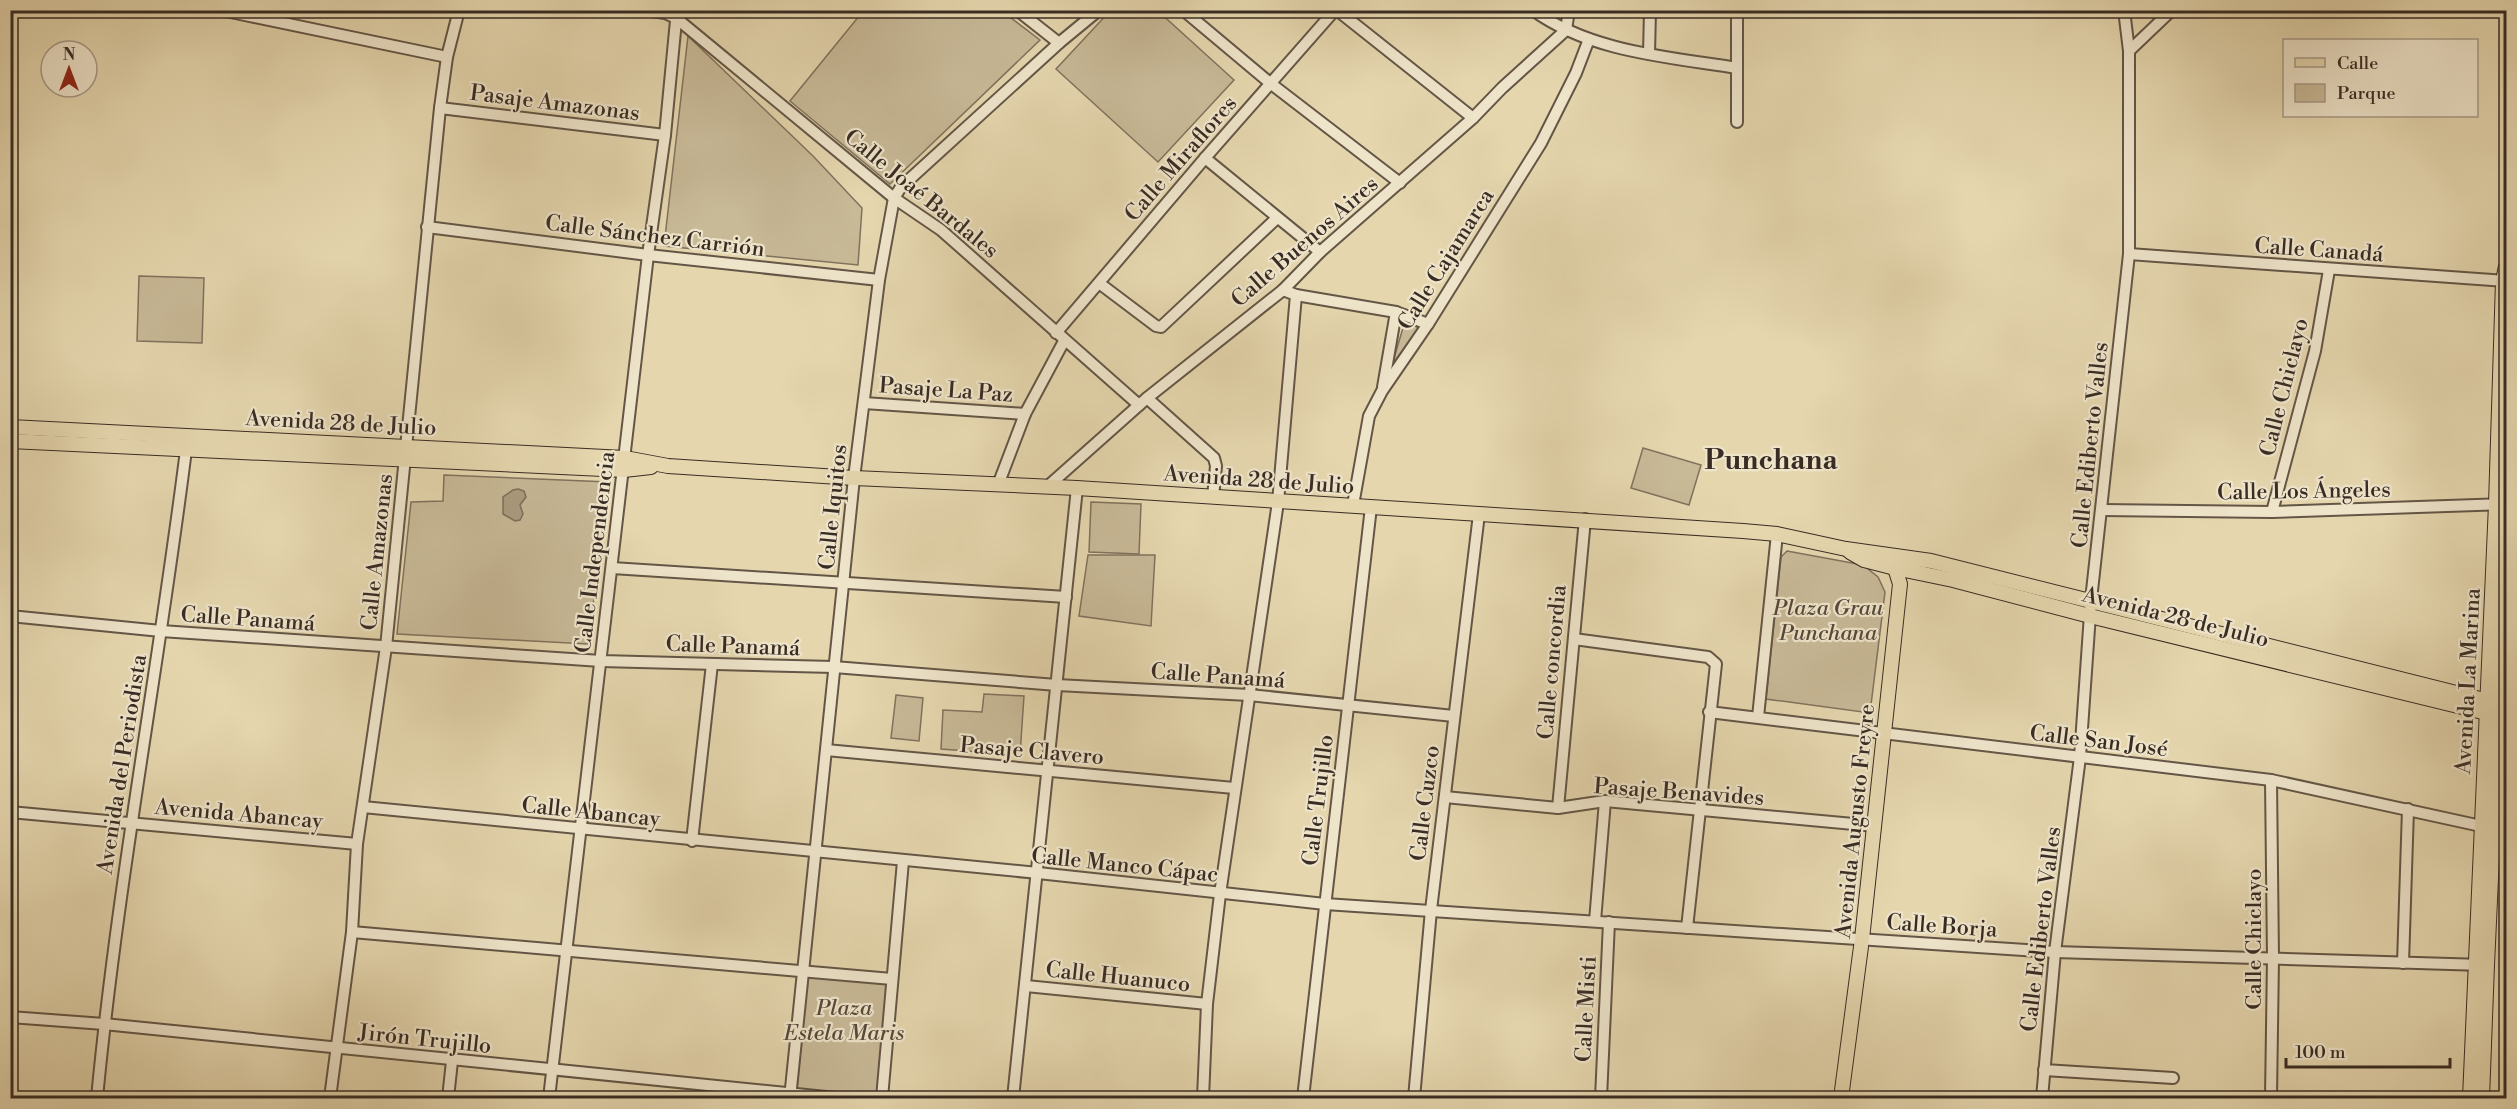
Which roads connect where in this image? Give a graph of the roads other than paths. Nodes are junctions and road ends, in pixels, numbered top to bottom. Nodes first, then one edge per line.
1 (221, 10) edge
2 (459, 10) edge
3 (645, 10) edge
4 (1017, 10) edge
5 (1099, 10) edge
6 (1183, 10) edge
7 (1336, 10) edge
8 (1533, 10) edge
9 (1569, 10) edge
10 (1650, 10) edge
11 (1737, 10) edge
12 (2124, 10) edge
13 (2172, 10) edge
14 (676, 14) edge
15 (1566, 30) junction
16 (1589, 39) junction
17 (1059, 43) junction
18 (2129, 51) junction
19 (1649, 54) junction
20 (447, 57) junction
21 (1737, 68) junction
22 (1270, 83) junction
23 (440, 108) junction
24 (1473, 118) junction
25 (1737, 122) dead end
26 (665, 135) junction
27 (1205, 158) junction
28 (1400, 183) junction
29 (894, 198) junction
30 (1277, 218) junction
31 (427, 227) junction
32 (1320, 252) junction
33 (648, 255) junction
34 (2129, 255) junction
35 (2506, 266) edge
36 (2329, 270) junction
37 (879, 280) junction
38 (2505, 281) edge
39 (1099, 283) junction
40 (1283, 290) junction
41 (1296, 295) junction
42 (1396, 312) junction
43 (1428, 324) junction
44 (1060, 337) junction
45 (1382, 391) junction
46 (1143, 402) junction
47 (864, 403) junction
48 (1025, 414) junction
49 (10, 427) edge
50 (10, 441) edge
51 (187, 443) junction
52 (405, 453) junction
53 (625, 464) junction
54 (854, 478) junction
55 (998, 485) junction
56 (1047, 487) junction
57 (1077, 488) junction
58 (1213, 497) junction
59 (1278, 502) junction
60 (2501, 504) edge
61 (1353, 505) junction
62 (1371, 507) junction
63 (2102, 510) junction
64 (2272, 512) junction
65 (1479, 514) junction
66 (1585, 519) junction
67 (1777, 534) junction
68 (1846, 549) junction
69 (1882, 552) junction
70 (2506, 552) edge
71 (612, 568) junction
72 (1895, 568) junction
73 (843, 582) junction
74 (1066, 597) junction
75 (2091, 600) junction
76 (10, 616) edge
77 (2090, 616) junction
78 (161, 631) junction
79 (1574, 639) junction
80 (386, 647) junction
81 (601, 661) junction
82 (712, 664) junction
83 (834, 667) junction
84 (1057, 685) junction
85 (1249, 695) junction
86 (1348, 704) junction
87 (2493, 709) junction
88 (1709, 712) junction
89 (1454, 716) junction
90 (1758, 717) junction
91 (1885, 734) junction
92 (826, 750) junction
93 (2080, 757) junction
94 (1048, 771) junction
95 (2271, 780) junction
96 (1234, 788) junction
97 (1444, 797) junction
98 (1605, 801) junction
99 (363, 807) junction
100 (1558, 808) junction
101 (2408, 809) junction
102 (1699, 810) junction
103 (10, 812) edge
104 (131, 823) junction
105 (1875, 826) junction
106 (2481, 826) junction
107 (580, 829) junction
108 (692, 840) junction
109 (357, 844) junction
110 (815, 853) junction
111 (903, 861) junction
112 (1038, 873) junction
113 (1220, 894) junction
114 (1325, 904) junction
115 (1431, 910) junction
116 (1595, 921) junction
117 (1609, 922) junction
118 (1687, 928) junction
119 (352, 932) junction
120 (1862, 939) junction
121 (566, 949) junction
122 (2055, 952) junction
123 (2273, 958) junction
124 (2403, 963) junction
125 (2480, 965) junction
126 (803, 972) junction
127 (892, 979) junction
128 (1026, 986) junction
129 (1207, 1004) junction
130 (10, 1017) edge
131 (104, 1024) junction
132 (337, 1049) junction
133 (452, 1061) junction
134 (2044, 1070) junction
135 (551, 1071) junction
136 (2173, 1078) dead end
137 (790, 1096) edge
138 (97, 1098) edge
139 (330, 1098) edge
140 (448, 1098) edge
141 (549, 1098) edge
142 (836, 1098) edge
143 (882, 1098) edge
144 (1014, 1098) edge
145 (1203, 1098) edge
146 (1303, 1098) edge
147 (1414, 1098) edge
148 (1601, 1098) edge
149 (1841, 1098) edge
150 (2042, 1098) edge
151 (2271, 1098) edge
152 (2470, 1098) edge
153 (2482, 1098) edge

1 - 20 street
2 - 20 street, Calle Amazonas
3 - 14 street
4 - 17 street
5 - 17 street
6 - 22 street
7 - 22 street, Calle Miraflores
7 - 24 street
8 - 15 street
9 - 15 street
10 - 19 street
11 - 21 street
12 - 18 street, Calle Ediberto Valles
13 - 18 street
14 - 26 street, Calle Independencia
14 - 29 street, Calle Joaé Bardales
15 - 16 street
15 - 24 street, Calle Buenos Aires
16 - 19 street
16 - 43 street, Calle Cajamarca
17 - 29 street
18 - 34 street, Calle Ediberto Valles
19 - 21 street
20 - 23 street, Calle Amazonas
21 - 25 street
22 - 27 street, Calle Miraflores
22 - 28 street
23 - 26 street, Pasaje Amazonas
23 - 31 street, Calle Amazonas
24 - 28 street, Calle Buenos Aires
26 - 33 street, Calle Independencia
27 - 30 street
27 - 39 street, Calle Miraflores
28 - 32 street, Calle Buenos Aires
29 - 37 street, Calle Iquitos
29 - 44 street, Calle Joaé Bardales
30 - 32 street
30 - 39 street
31 - 33 street, Calle Sánchez Carrión
31 - 52 street, Calle Amazonas
32 - 40 street, Calle Buenos Aires
33 - 37 street, Calle Sánchez Carrión
33 - 53 street, Calle Independencia
34 - 36 street, Calle Canadá
34 - 63 street, Calle Ediberto Valles
35 - 38 main road, Avenida La Marina
36 - 38 street, Calle Canadá
36 - 64 street, Calle Chiclayo
37 - 47 street, Calle Iquitos
38 - 60 main road, Avenida La Marina
39 - 44 street, Calle Miraflores
40 - 41 street
40 - 46 street, Calle Buenos Aires
41 - 42 street
41 - 59 street
42 - 43 street
42 - 45 street
43 - 45 street, Calle Cajamarca
44 - 46 street, Calle Joaé Bardales
44 - 48 street, Calle Miraflores
45 - 61 street, Calle Cajamarca
46 - 56 street, Calle Buenos Aires
46 - 58 street, Calle Joaé Bardales
47 - 48 street, Pasaje La Paz
47 - 54 street, Calle Iquitos
48 - 55 street, Calle Miraflores
49 - 51 main road, Avenida 28 de Julio
50 - 51 main road, Avenida 28 de Julio
51 - 52 main road, Avenida 28 de Julio
51 - 78 street, Avenida del Periodista
52 - 53 main road, Avenida 28 de Julio
52 - 80 street, Calle Amazonas
53 - 54 main road, Avenida 28 de Julio
53 - 71 street, Calle Independencia
54 - 55 main road, Avenida 28 de Julio
54 - 73 street, Calle Iquitos
55 - 56 main road, Avenida 28 de Julio
56 - 57 main road, Avenida 28 de Julio
57 - 58 main road, Avenida 28 de Julio
57 - 74 street
58 - 59 main road, Avenida 28 de Julio
59 - 61 main road, Avenida 28 de Julio
59 - 85 street
60 - 64 street, Calle Los Ángeles
60 - 87 main road, Avenida La Marina
61 - 62 main road, Avenida 28 de Julio
62 - 65 main road, Avenida 28 de Julio
62 - 86 street, Calle Trujillo
63 - 64 street, Calle Los Ángeles
63 - 75 street, Calle Ediberto Valles
65 - 66 main road, Avenida 28 de Julio
65 - 89 street, Calle Cuzco
66 - 67 main road, Avenida 28 de Julio
66 - 79 street, Calle concordia
67 - 68 main road, Avenida 28 de Julio
67 - 90 street
68 - 69 main road, Avenida 28 de Julio
68 - 72 main road, Avenida 28 de Julio
69 - 72 main road
69 - 75 main road, Avenida 28 de Julio
70 - 87 main road, Avenida La Marina
71 - 73 street
71 - 81 street, Calle Independencia
72 - 77 main road, Avenida 28 de Julio
72 - 91 main road, Avenida Augusto Freyre
73 - 74 street
73 - 83 street, Calle Iquitos
74 - 84 street
75 - 77 street, Calle Ediberto Valles
75 - 87 main road, Avenida 28 de Julio
76 - 78 street, Calle Panamá
77 - 87 main road, Avenida 28 de Julio
77 - 93 street, Calle Ediberto Valles
78 - 80 street, Calle Panamá
78 - 104 street, Avenida del Periodista
79 - 88 street
79 - 100 street, Calle concordia
80 - 81 street, Calle Panamá
80 - 99 street, Calle Amazonas
81 - 82 street, Calle Panamá
81 - 107 street, Calle Independencia
82 - 83 street, Calle Panamá
82 - 108 street
83 - 84 street, Calle Panamá
83 - 92 street, Calle Iquitos
84 - 85 street, Calle Panamá
84 - 94 street
85 - 86 street, Calle Panamá
85 - 96 street
86 - 89 street, Calle Panamá
86 - 114 street, Calle Trujillo
87 - 106 main road, Avenida La Marina
87 - 125 main road, Avenida La Marina
88 - 90 street, Calle San José
88 - 102 street
89 - 97 street, Calle Cuzco
90 - 91 street, Calle San José
91 - 93 street, Calle San José
91 - 105 main road, Avenida Augusto Freyre
92 - 94 street, Pasaje Clavero
92 - 110 street, Calle Iquitos
93 - 95 street, Calle San José
93 - 122 street, Calle Ediberto Valles
94 - 96 street, Pasaje Clavero
94 - 112 street
95 - 101 street, Calle San José
95 - 123 street, Calle Chiclayo
96 - 113 street
97 - 100 street, Pasaje Benavides
97 - 115 street, Calle Cuzco
98 - 100 street, Pasaje Benavides
98 - 102 street, Pasaje Benavides
98 - 116 street
99 - 107 street, Calle Abancay
99 - 109 street, Calle Amazonas
101 - 106 street, Calle San José
101 - 124 street
102 - 105 street, Pasaje Benavides
102 - 118 street
103 - 104 street, Avenida Abancay
104 - 109 street, Avenida Abancay
104 - 131 street, Avenida del Periodista
105 - 120 main road, Avenida Augusto Freyre
106 - 125 main road, Avenida La Marina
107 - 108 street, Calle Abancay
107 - 121 street, Calle Independencia
108 - 110 street, Calle Abancay
109 - 119 street, Calle Amazonas
110 - 111 street, Calle Manco Cápac
110 - 126 street, Calle Iquitos
111 - 112 street, Calle Manco Cápac
111 - 127 street
112 - 113 street, Calle Manco Cápac
112 - 128 street
113 - 114 street, Calle Manco Cápac
113 - 129 street
114 - 115 street, Calle Manco Cápac
114 - 146 street, Calle Trujillo
115 - 116 street, Calle Borja
115 - 147 street, Calle Cuzco
116 - 117 street, Calle Borja
117 - 118 street, Calle Borja
117 - 148 street, Calle Misti
118 - 120 street, Calle Borja
119 - 121 street
119 - 132 street, Calle Amazonas
120 - 122 street, Calle Borja
120 - 149 main road, Avenida Augusto Freyre
121 - 126 street
121 - 135 street, Calle Independencia
122 - 123 street, Calle Borja
122 - 134 street, Calle Ediberto Valles
123 - 124 street, Calle Borja
123 - 151 street, Calle Chiclayo
124 - 125 street, Calle Borja
125 - 152 main road, Avenida La Marina
125 - 153 main road, Avenida La Marina
126 - 127 street
126 - 137 street, Calle Iquitos
127 - 143 street
128 - 129 street, Calle Huanuco
128 - 144 street
129 - 145 street
130 - 131 street, Jirón Trujillo
131 - 132 street, Jirón Trujillo
131 - 138 street, Avenida del Periodista
132 - 133 street, Jirón Trujillo
132 - 139 street, Calle Amazonas
133 - 135 street, Jirón Trujillo
133 - 140 street
134 - 136 street
134 - 150 street, Calle Ediberto Valles
135 - 137 street, Jirón Trujillo
135 - 141 street, Calle Independencia
137 - 142 street, Jirón Trujillo

